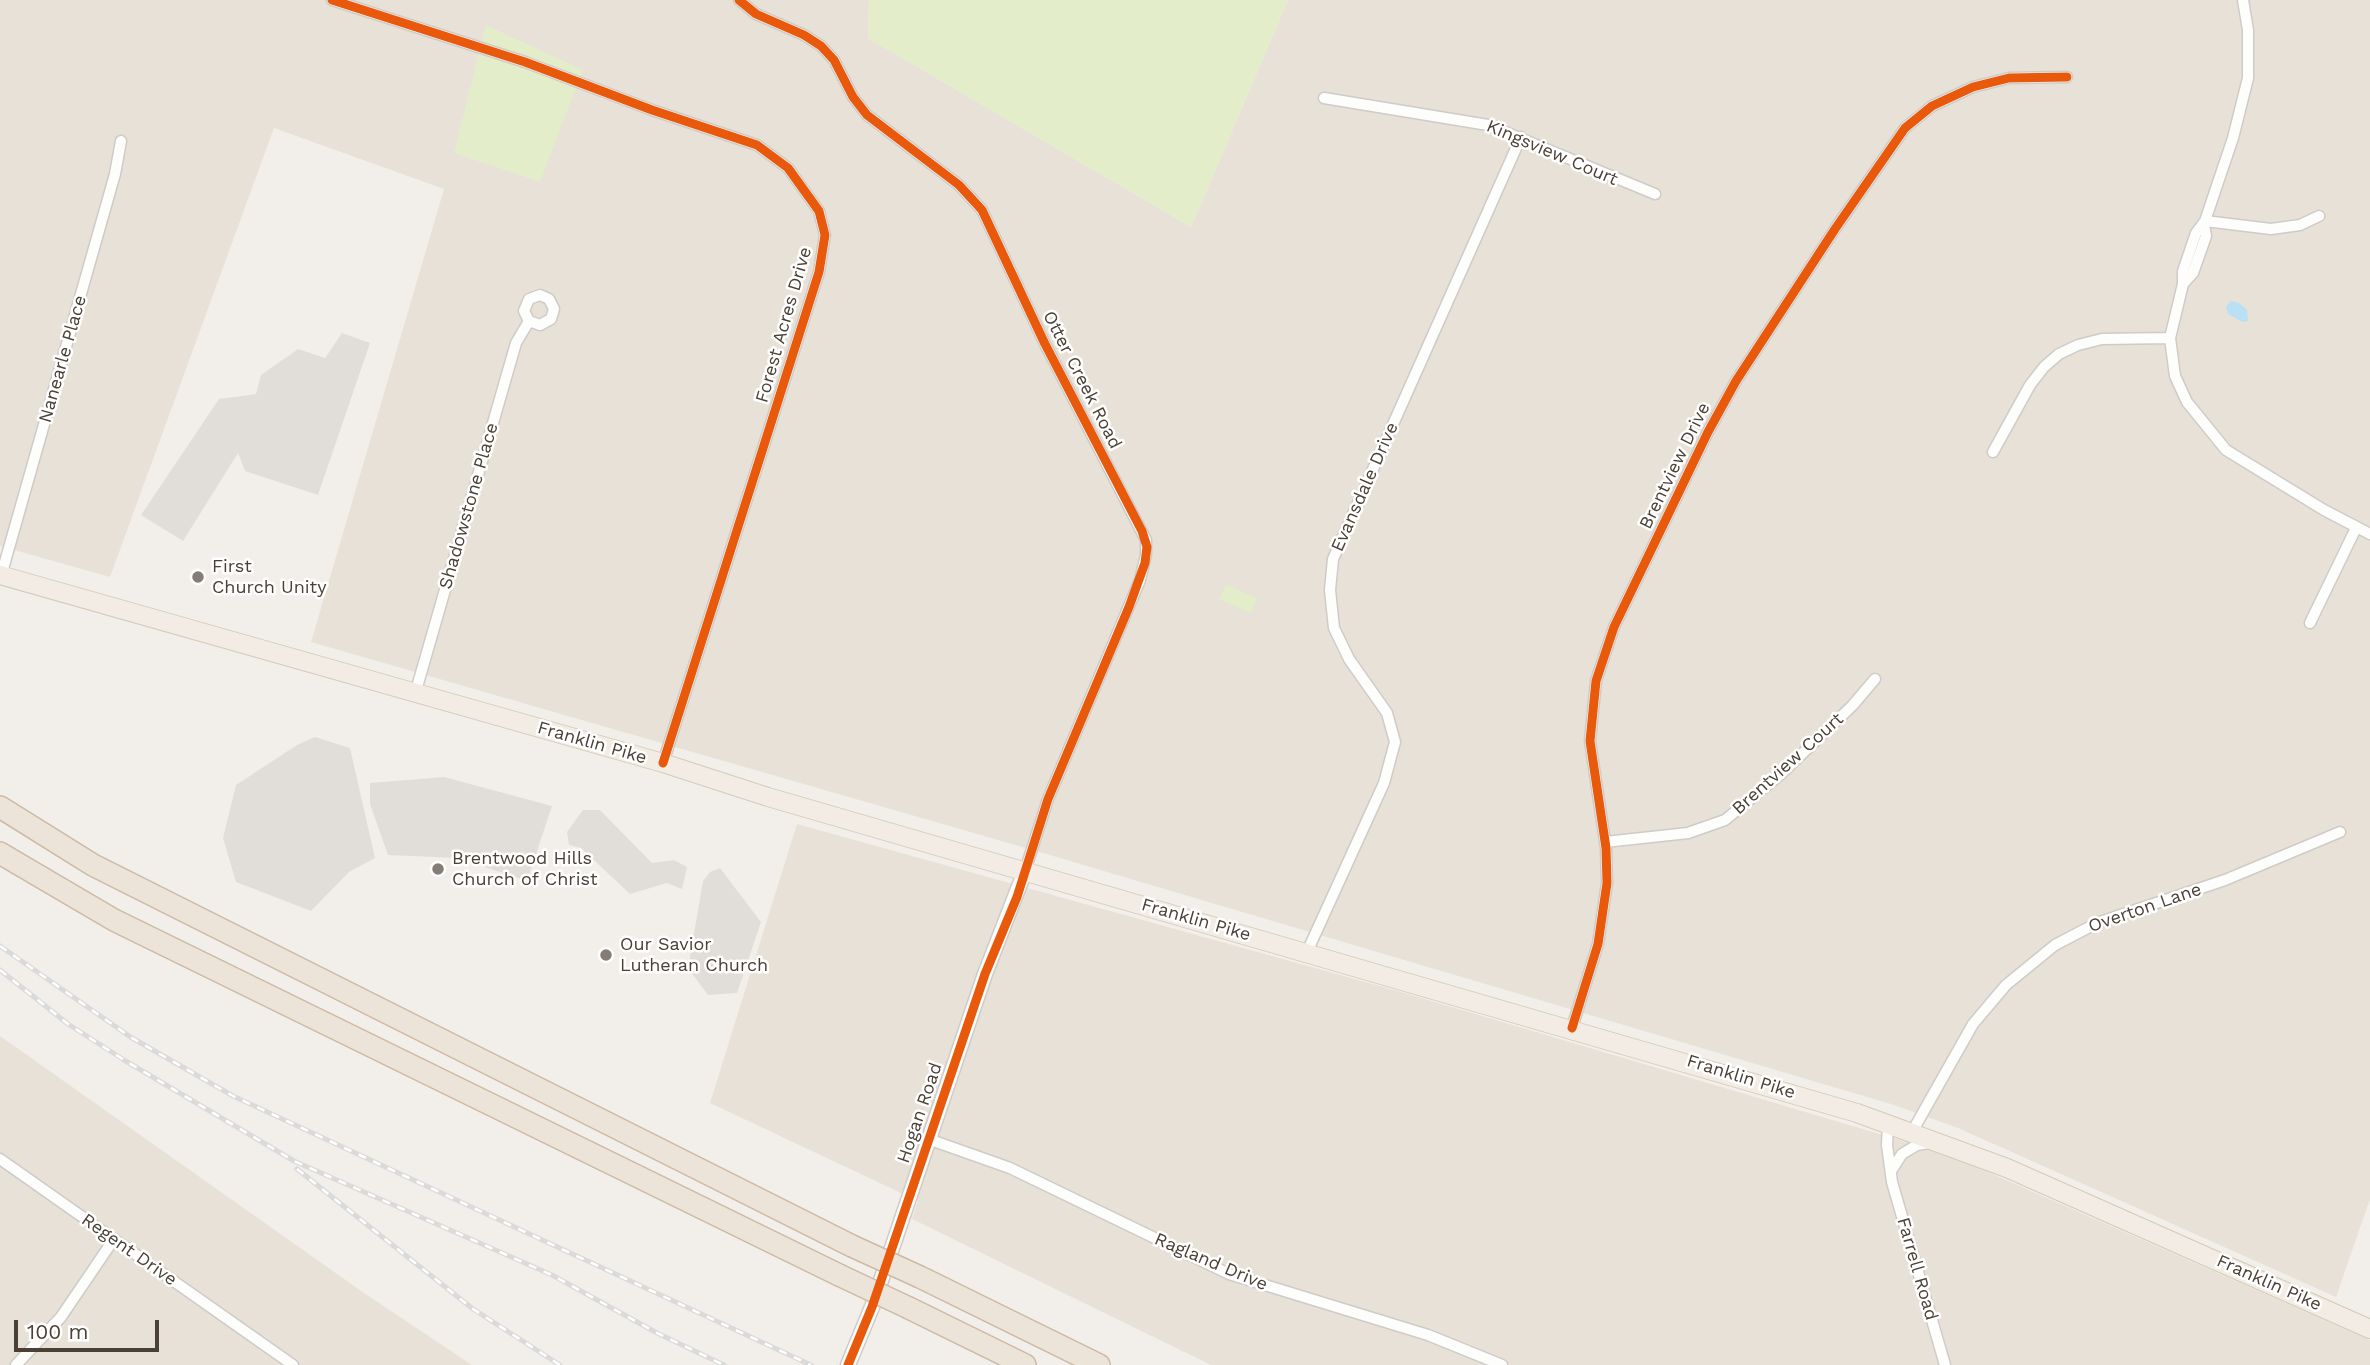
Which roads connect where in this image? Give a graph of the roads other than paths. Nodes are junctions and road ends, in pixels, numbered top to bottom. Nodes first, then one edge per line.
1 (332, 0) edge
2 (739, 0) edge
3 (2243, 0) edge
4 (2067, 77) dead end
5 (1324, 97) dead end
6 (1521, 138) junction
7 (121, 141) dead end
8 (1655, 194) dead end
9 (2319, 216) dead end
10 (2205, 223) junction
11 (529, 321) dead end
12 (2170, 338) junction
13 (1993, 452) dead end
14 (2356, 527) junction
15 (2370, 534) edge
16 (0, 576) edge
17 (2310, 623) dead end
18 (1875, 678) dead end
19 (415, 694) junction
20 (663, 763) junction
21 (0, 807) edge
22 (2340, 832) dead end
23 (1605, 842) junction
24 (0, 853) edge
25 (1025, 871) junction
26 (1307, 952) junction
27 (1572, 1028) junction
28 (1888, 1124) junction
29 (1912, 1132) junction
30 (928, 1139) junction
31 (1944, 1143) junction
32 (0, 1159) edge
33 (1891, 1173) junction
34 (114, 1239) junction
35 (2370, 1329) edge
36 (16, 1365) edge
37 (293, 1365) edge
38 (848, 1365) edge
39 (1026, 1365) edge
40 (1099, 1365) edge
41 (1502, 1365) edge
42 (1945, 1365) edge

1 - 20 street, Forest Acres Drive
2 - 25 street, Otter Creek Road
3 - 10 street
4 - 23 street, Brentview Drive
5 - 6 street, Kingsview Court
6 - 8 street, Kingsview Court
6 - 26 street, Evansdale Drive
7 - 16 street, Nanearle Place
9 - 10 street
10 - 12 street
11 - 19 street, Shadowstone Place
12 - 13 street
12 - 14 street
14 - 15 street
14 - 17 street
16 - 19 main road, Franklin Pike
18 - 23 street, Brentview Court
19 - 20 main road, Franklin Pike
20 - 25 main road, Franklin Pike
21 - 40 highway, bridge
22 - 29 street, Overton Lane
23 - 27 street, Brentview Drive
24 - 39 highway, bridge
25 - 26 main road, Franklin Pike
25 - 30 street, Hogan Road
26 - 27 main road, Franklin Pike
27 - 28 main road, Franklin Pike
28 - 29 main road, Franklin Pike
28 - 33 street, Farrell Road
29 - 31 main road, Franklin Pike
30 - 38 street, Hogan Road
30 - 41 street, Ragland Drive
31 - 33 street
31 - 35 main road, Franklin Pike
32 - 34 street, Regent Drive
33 - 42 street, Farrell Road
34 - 36 street
34 - 37 street, Regent Drive

